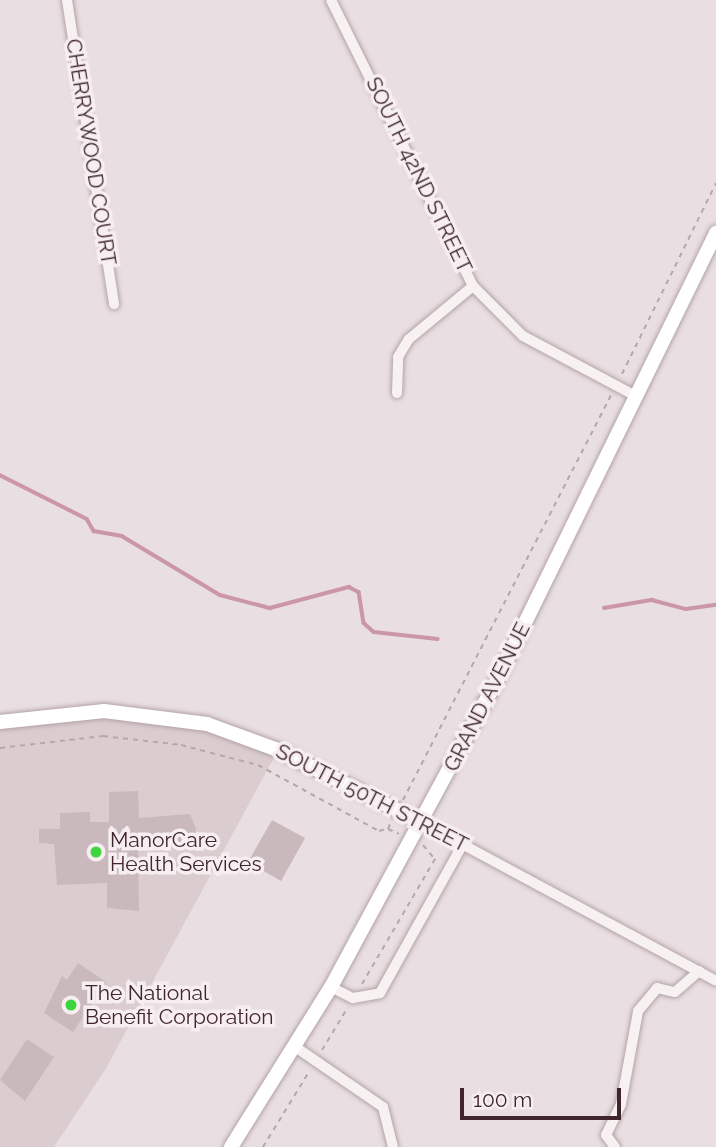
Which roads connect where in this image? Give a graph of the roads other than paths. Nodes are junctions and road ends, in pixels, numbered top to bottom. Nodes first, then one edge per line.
1 (67, 0) edge
2 (331, 0) edge
3 (716, 233) edge
4 (473, 286) junction
5 (114, 304) dead end
6 (397, 393) dead end
7 (636, 396) junction
8 (0, 722) edge
9 (421, 822) junction
10 (463, 844) junction
11 (699, 971) junction
12 (716, 981) edge
13 (331, 987) junction
14 (294, 1046) junction
15 (231, 1147) edge
16 (393, 1147) edge
17 (615, 1147) edge

1 - 5 street, CHERRYWOOD COURT
2 - 4 street, SOUTH 42ND STREET
3 - 7 main road, GRAND AVENUE
4 - 6 street
4 - 7 street, SOUTH 42ND STREET
7 - 9 main road, GRAND AVENUE
8 - 9 main road, SOUTH 50TH STREET
9 - 10 street, SOUTH 50TH STREET
9 - 13 main road, GRAND AVENUE
10 - 11 street, SOUTH 50TH STREET
10 - 13 street
11 - 12 street, SOUTH 50TH STREET
11 - 17 street
13 - 14 main road, GRAND AVENUE
14 - 15 main road, GRAND AVENUE
14 - 16 street

